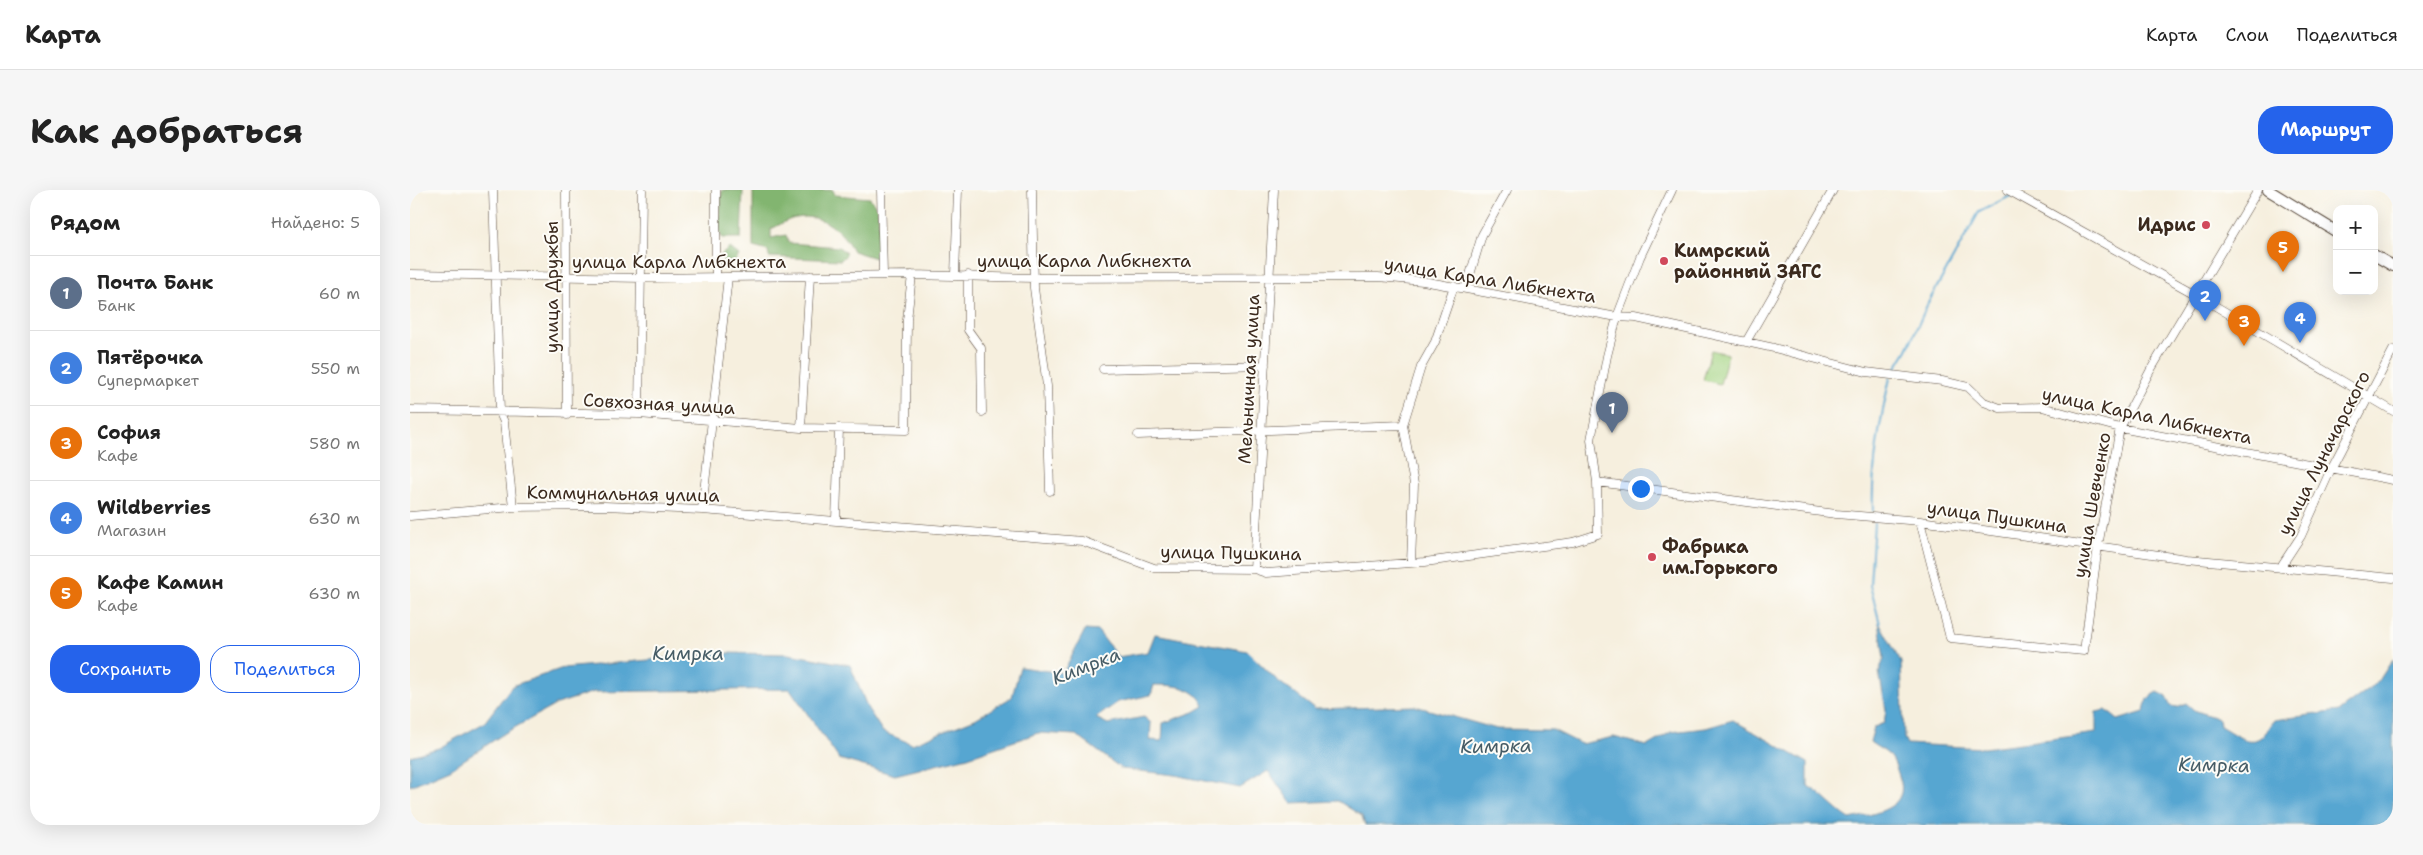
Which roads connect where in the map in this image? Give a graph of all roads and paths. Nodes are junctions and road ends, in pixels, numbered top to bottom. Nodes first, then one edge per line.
1 (493, 190) edge
2 (566, 190) edge
3 (642, 190) edge
4 (716, 190) edge
5 (881, 190) edge
6 (958, 190) edge
7 (1032, 190) edge
8 (1274, 190) edge
9 (1507, 190) edge
10 (1672, 190) edge
11 (1833, 190) edge
12 (2008, 190) edge
13 (2258, 190) edge
14 (2268, 190) edge
15 (2333, 230) edge
16 (2378, 257) edge
17 (2393, 266) edge
18 (410, 274) edge
19 (883, 275) junction
20 (912, 275) junction
21 (955, 275) junction
22 (968, 275) junction
23 (497, 276) junction
24 (810, 276) junction
25 (1268, 276) junction
26 (568, 277) junction
27 (716, 277) junction
28 (728, 277) junction
29 (642, 278) junction
30 (1034, 278) junction
31 (1454, 286) junction
32 (1466, 288) junction
33 (2196, 294) junction
34 (1617, 317) junction
35 (1746, 342) junction
36 (2393, 350) edge
37 (1265, 365) junction
38 (1103, 369) dead end
39 (2369, 397) junction
40 (410, 410) edge
41 (2393, 411) edge
42 (982, 412) dead end
43 (500, 413) junction
44 (567, 414) junction
45 (639, 414) junction
46 (712, 420) junction
47 (1402, 425) junction
48 (801, 428) junction
49 (839, 428) junction
50 (2120, 428) junction
51 (1262, 430) junction
52 (1138, 435) dead end
53 (2331, 469) junction
54 (2393, 480) edge
55 (1597, 482) junction
56 (1050, 491) dead end
57 (513, 507) junction
58 (702, 510) junction
59 (410, 516) edge
60 (836, 520) junction
61 (1920, 521) junction
62 (2098, 546) junction
63 (1410, 563) junction
64 (2280, 568) junction
65 (1254, 569) junction
66 (2393, 578) edge

1 - 23 street
2 - 26 street, улица Дружбы
3 - 29 street
4 - 27 street
5 - 19 street
6 - 21 street
7 - 30 street
8 - 25 street, Мельничная улица
9 - 32 street
10 - 34 street
11 - 35 street
12 - 33 street
13 - 33 street, улица Шевченко
14 - 15 main road
16 - 17 main road
18 - 23 street, улица Карла Либкнехта
19 - 20 street, улица Карла Либкнехта
19 - 24 street, улица Карла Либкнехта
20 - 21 street, улица Карла Либкнехта
20 - 49 street, Совхозная улица
21 - 22 street, улица Карла Либкнехта
22 - 30 street, улица Карла Либкнехта
22 - 42 street
23 - 26 street, улица Карла Либкнехта
23 - 43 street
24 - 28 street, улица Карла Либкнехта
24 - 48 street
25 - 30 street, улица Карла Либкнехта
25 - 31 street, улица Карла Либкнехта
25 - 37 street, Мельничная улица
26 - 29 street, улица Карла Либкнехта
26 - 44 street, улица Дружбы
27 - 28 street, улица Карла Либкнехта
27 - 29 street, улица Карла Либкнехта
28 - 46 street
29 - 45 street
30 - 56 street
31 - 32 street, улица Карла Либкнехта
31 - 47 street
32 - 34 street, улица Карла Либкнехта
33 - 39 street
33 - 50 street, улица Шевченко
34 - 35 street, улица Карла Либкнехта
34 - 55 street
35 - 50 street, улица Карла Либкнехта
36 - 39 street, улица Луначарского
37 - 38 street
37 - 51 street, Мельничная улица
39 - 41 street
39 - 53 street, улица Луначарского
40 - 43 street, Совхозная улица
43 - 44 street, Совхозная улица
43 - 57 street
44 - 45 street, Совхозная улица
45 - 46 street, Совхозная улица
46 - 48 street, Совхозная улица
46 - 58 street
47 - 51 street
47 - 63 street
48 - 49 street, Совхозная улица
49 - 60 street
50 - 53 street, улица Карла Либкнехта
50 - 62 street, улица Шевченко
51 - 52 street
51 - 65 street, Мельничная улица
53 - 54 street, улица Карла Либкнехта
53 - 64 street, улица Луначарского
55 - 61 street, улица Пушкина
55 - 63 street, улица Пушкина
57 - 58 street, Коммунальная улица
57 - 59 street, Коммунальная улица
58 - 60 street, Коммунальная улица
60 - 65 street, улица Пушкина
61 - 62 street, улица Пушкина
61 - 62 street, улица Шевченко
62 - 64 street, улица Пушкина
63 - 65 street, улица Пушкина
64 - 66 street, улица Пушкина

